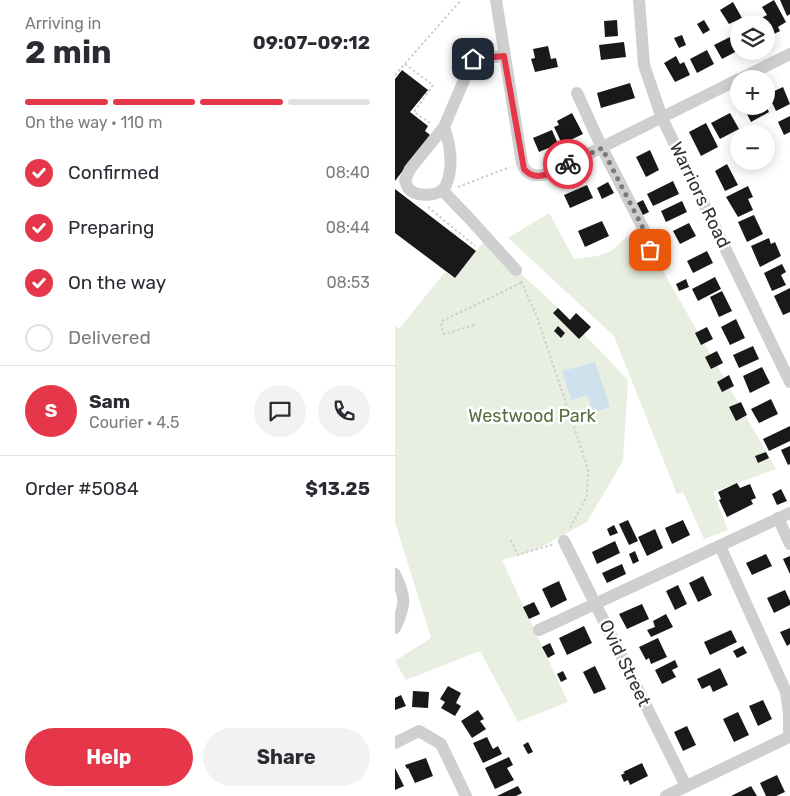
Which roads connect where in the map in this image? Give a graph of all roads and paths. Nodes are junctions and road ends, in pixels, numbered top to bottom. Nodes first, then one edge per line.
1 (461, 0) edge
2 (496, 0) edge
3 (639, 0) edge
4 (790, 54) edge
5 (504, 56) junction
6 (405, 64) junction
7 (757, 70) edge
8 (395, 75) edge
9 (730, 84) edge
10 (577, 93) dead end
11 (662, 118) junction
12 (440, 127) junction
13 (602, 148) junction
14 (521, 163) junction
15 (441, 190) junction
16 (425, 205) dead end
17 (475, 246) dead end
18 (650, 250) dead end
19 (517, 270) joint
20 (521, 283) junction
21 (475, 325) dead end
22 (790, 382) edge
23 (790, 513) edge
24 (778, 518) junction
25 (511, 540) dead end
26 (564, 541) junction
27 (790, 544) edge
28 (720, 546) junction
29 (395, 574) edge
30 (595, 604) junction
31 (395, 628) edge
32 (539, 630) dead end
33 (789, 739) edge
34 (395, 743) edge
35 (686, 786) junction
36 (466, 796) edge
37 (666, 796) edge

1 - 6 path
2 - 5 street
3 - 11 street, Warriors Road
4 - 7 street
5 - 12 street
5 - 14 street
6 - 8 path
6 - 12 path
9 - 11 street
10 - 13 street
11 - 13 street
11 - 22 street, Warriors Road
12 - 15 street
12 - 15 street
13 - 14 street
13 - 18 street
14 - 15 path
15 - 19 street
16 - 17 path
19 - 20 path
20 - 21 path
20 - 26 path
23 - 24 street
24 - 27 street
24 - 28 street
25 - 26 path
26 - 30 street, Ovid Street
28 - 30 street
28 - 33 street
29 - 31 street
30 - 32 street
30 - 35 street, Ovid Street
33 - 35 street
34 - 36 street
35 - 37 street

